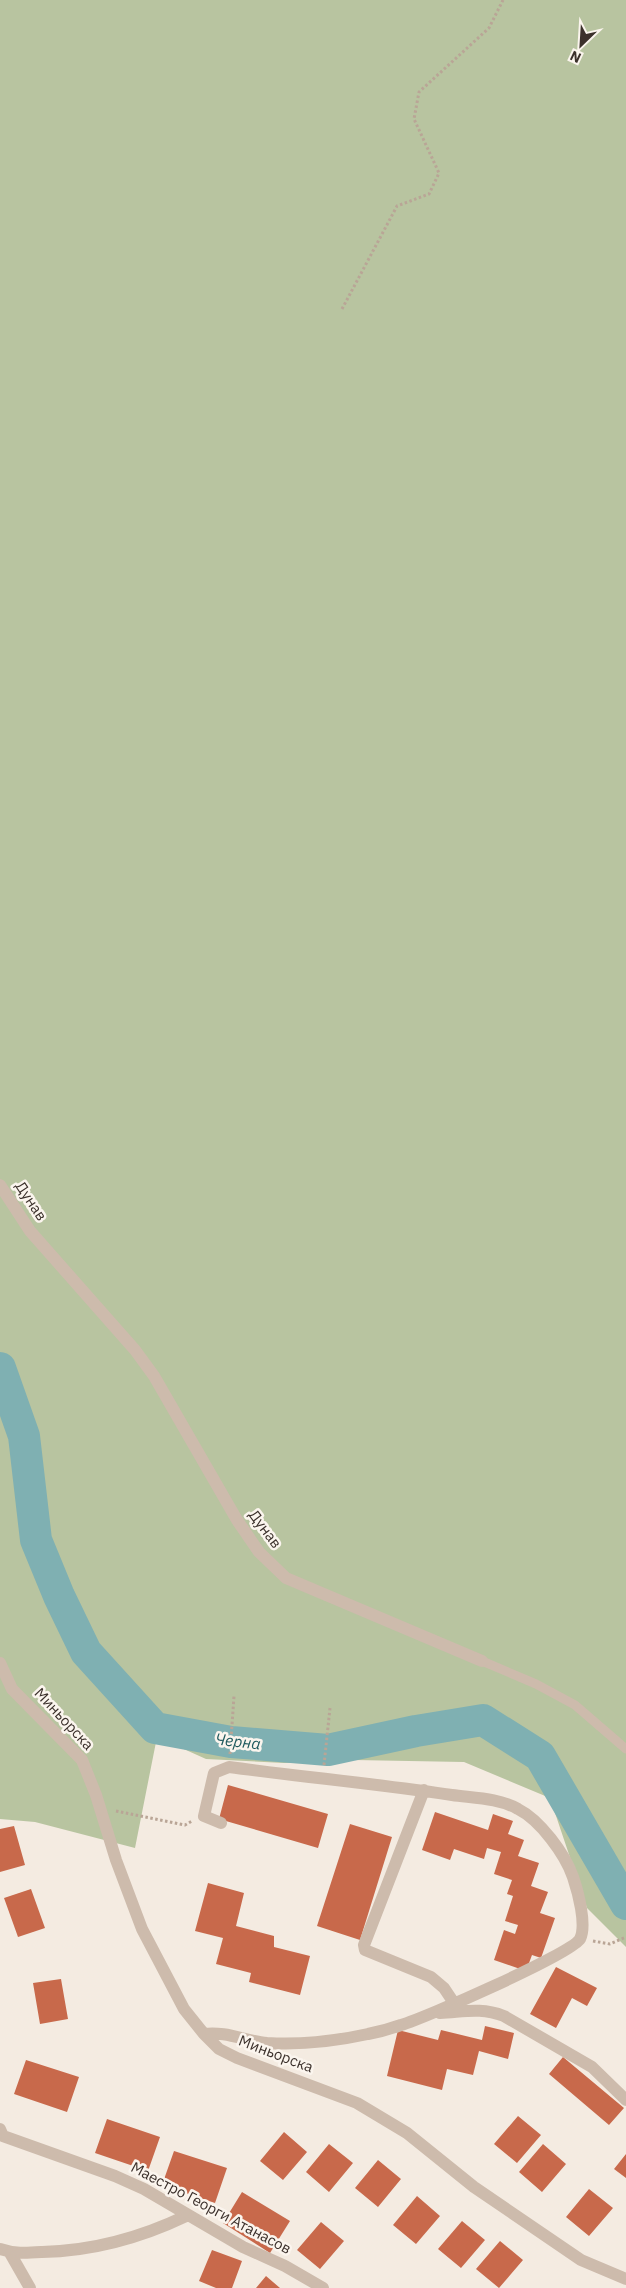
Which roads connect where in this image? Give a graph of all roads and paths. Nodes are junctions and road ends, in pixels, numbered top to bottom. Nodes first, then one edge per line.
1 (503, 0) edge
2 (342, 309) dead end
3 (0, 1185) edge
4 (482, 1661) joint
5 (0, 1663) edge
6 (234, 1696) dead end
7 (330, 1708) dead end
8 (626, 1749) edge
9 (229, 1767) junction
10 (322, 1778) junction
11 (424, 1790) junction
12 (96, 1795) junction
13 (204, 1816) junction
14 (221, 1823) dead end
15 (626, 1936) edge
16 (610, 1944) dead end
17 (454, 2003) junction
18 (430, 2013) junction
19 (204, 2034) junction
20 (626, 2100) edge
21 (0, 2129) edge
22 (186, 2216) junction
23 (5, 2251) edge
24 (626, 2279) edge
25 (30, 2288) edge
26 (323, 2288) edge

1 - 2 path
3 - 4 street, Дунав
4 - 8 lane, Дунав
5 - 12 street, Миньорска
6 - 9 path
7 - 10 path
9 - 10 street
9 - 13 street
10 - 11 street
11 - 17 street
11 - 17 street
12 - 13 path
12 - 19 street, Миньорска
13 - 14 street
15 - 16 path
17 - 18 street
18 - 19 street
18 - 20 street
19 - 24 street, Миньорска
21 - 22 street, Маестро Георги Атанасов
22 - 23 street
22 - 26 street, Маестро Георги Атанасов
23 - 25 street

